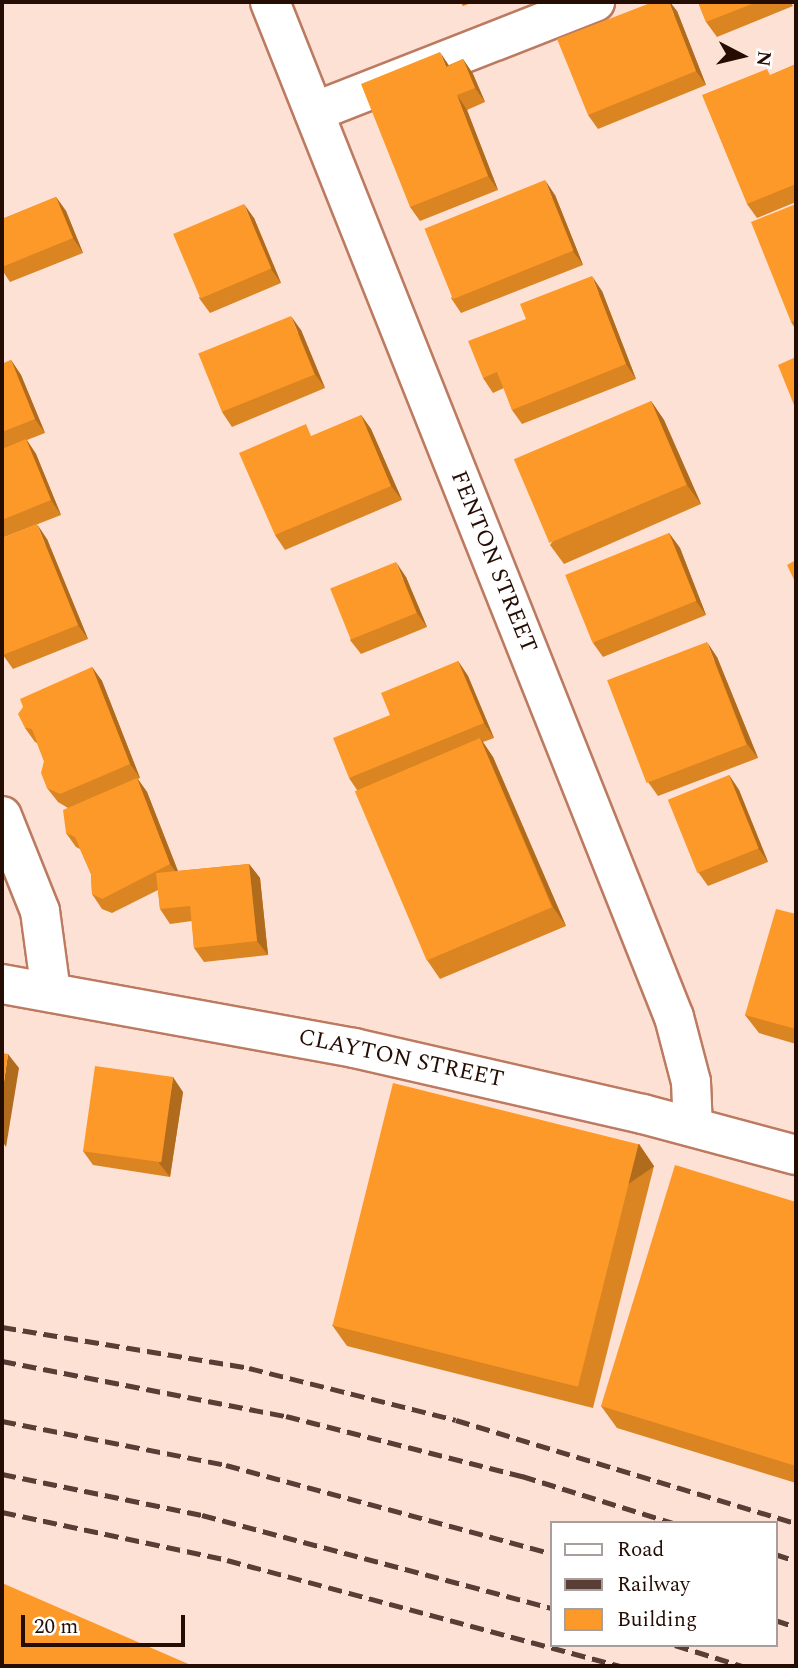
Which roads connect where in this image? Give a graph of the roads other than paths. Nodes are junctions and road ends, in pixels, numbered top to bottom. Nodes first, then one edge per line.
1 (270, 2) edge
2 (595, 2) edge
3 (314, 112) junction
4 (2, 816) edge
5 (2, 984) edge
6 (51, 992) junction
7 (693, 1127) junction
8 (796, 1155) edge

1 - 3 street, FENTON STREET
2 - 3 street
3 - 7 street, FENTON STREET
4 - 6 street
5 - 6 street, CLAYTON STREET
6 - 7 street, CLAYTON STREET
7 - 8 street, CLAYTON STREET

